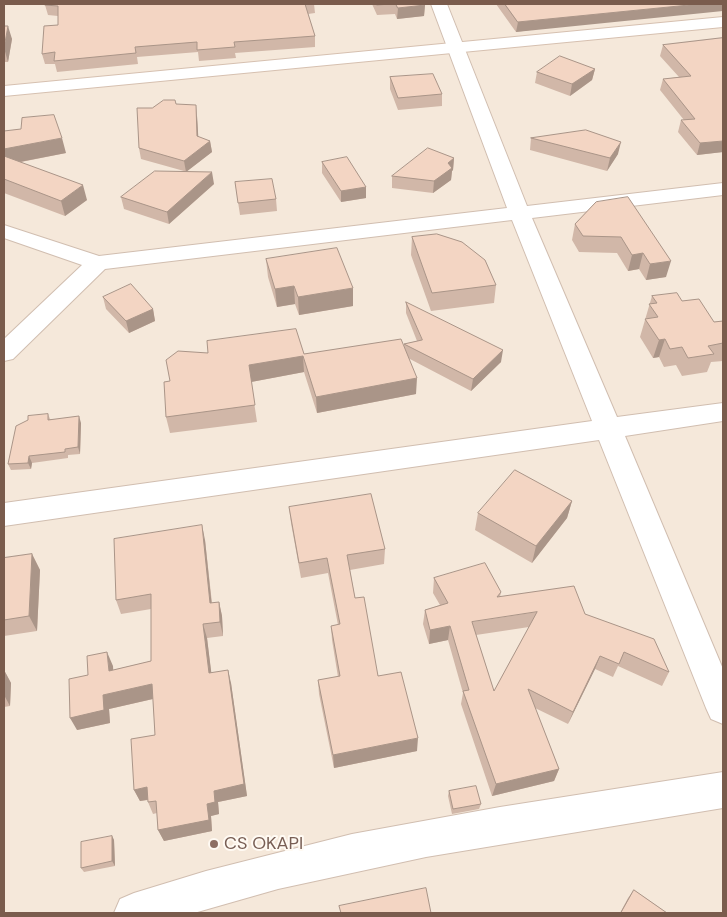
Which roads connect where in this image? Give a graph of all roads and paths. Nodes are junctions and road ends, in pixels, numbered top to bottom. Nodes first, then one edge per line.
1 (440, 4) edge
2 (723, 22) edge
3 (455, 47) junction
4 (4, 91) edge
5 (723, 189) edge
6 (519, 212) junction
7 (4, 231) edge
8 (98, 263) junction
9 (4, 353) edge
10 (723, 412) edge
11 (607, 429) junction
12 (4, 515) edge
13 (723, 708) edge
14 (723, 790) edge
15 (134, 913) edge

1 - 3 street
2 - 3 street
3 - 4 street
3 - 6 street
5 - 6 street
6 - 8 street
6 - 11 street
7 - 8 street
8 - 9 street
10 - 11 street
11 - 12 street
11 - 13 street
14 - 15 street

